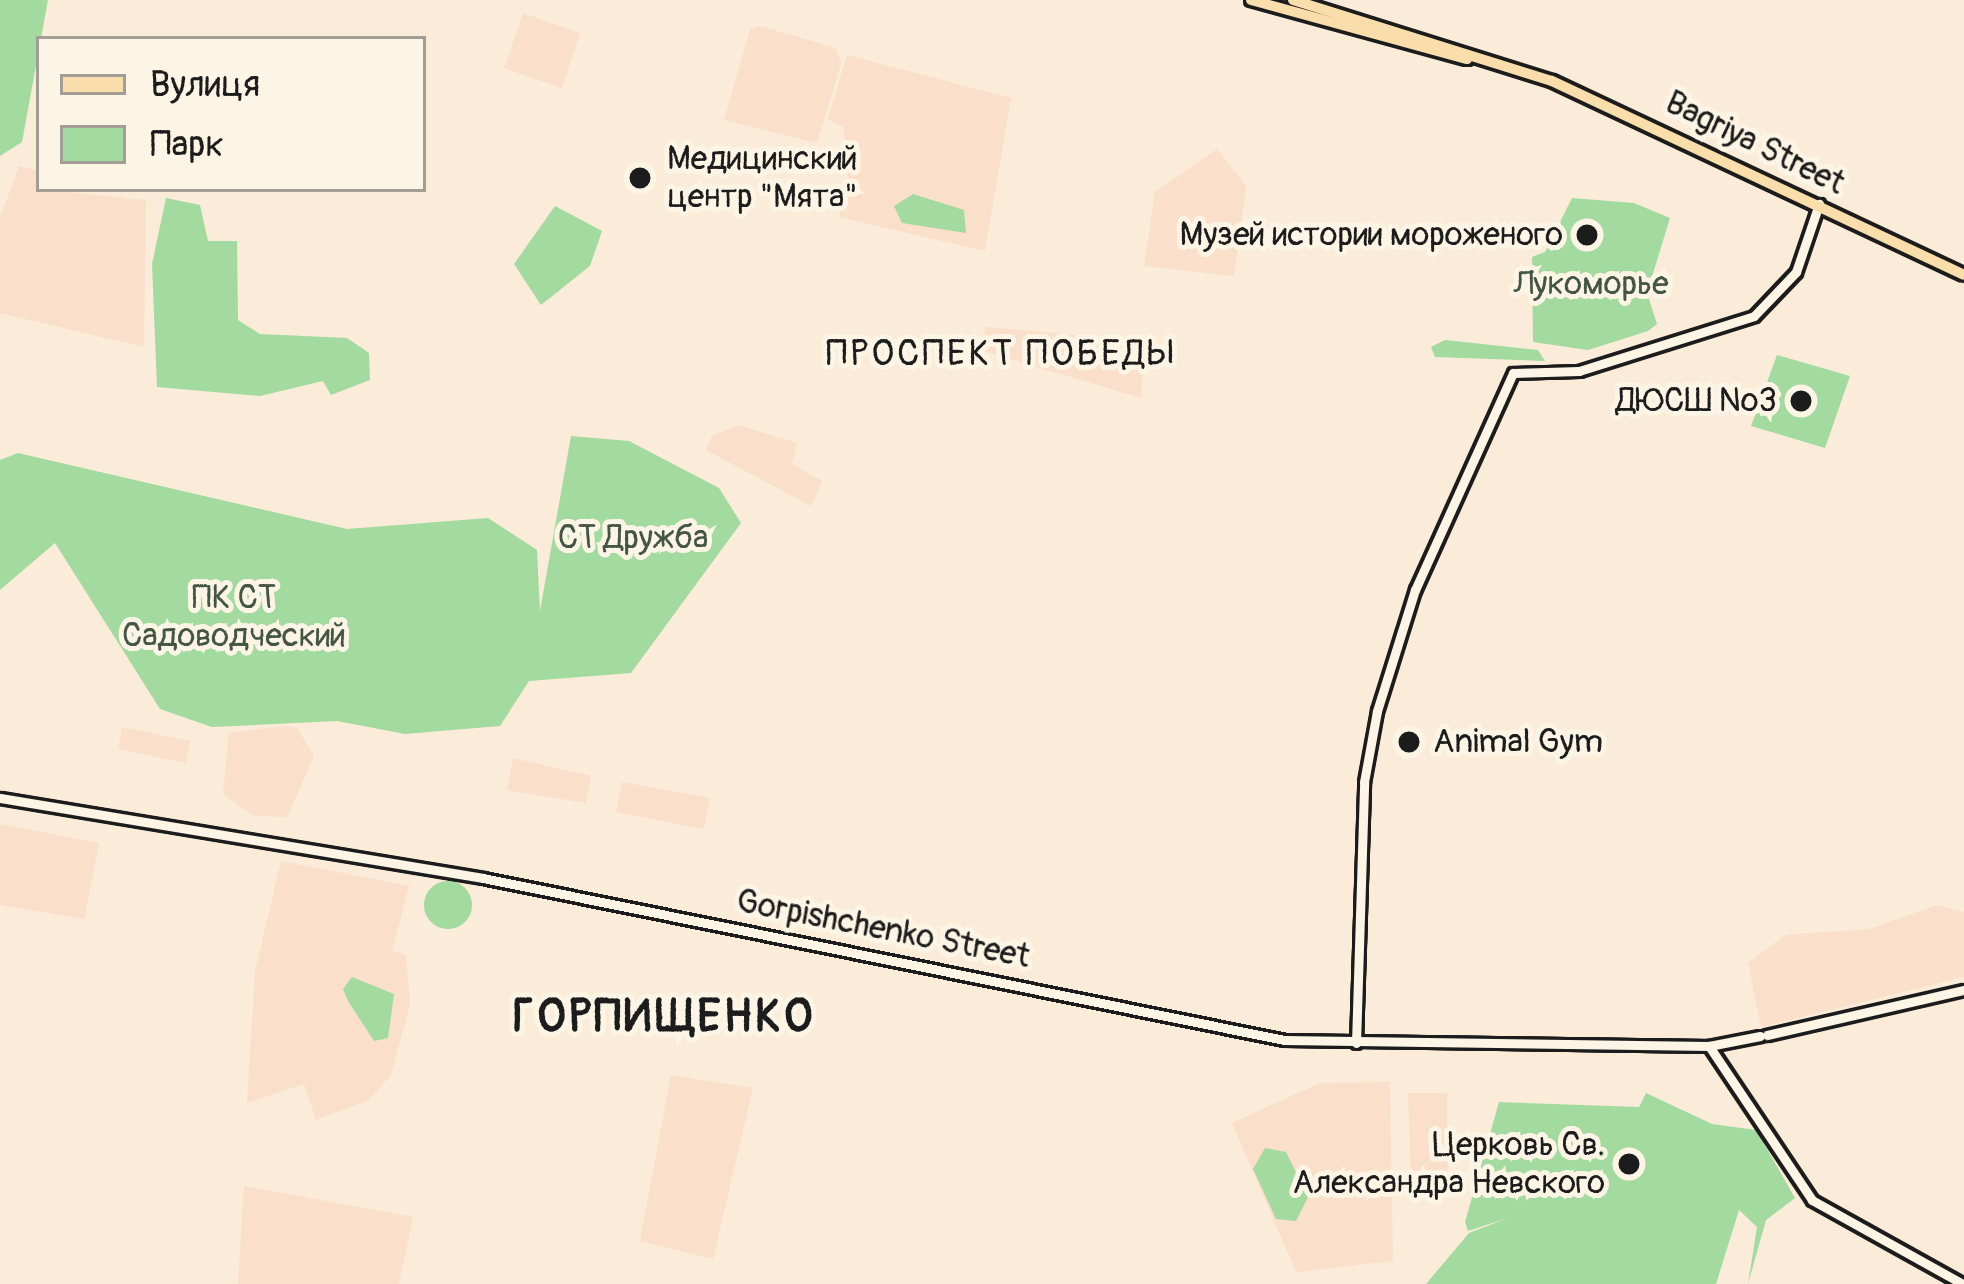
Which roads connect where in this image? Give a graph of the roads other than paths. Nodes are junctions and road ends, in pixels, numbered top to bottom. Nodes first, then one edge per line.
1 (1251, 0) edge
2 (1293, 0) edge
3 (1517, 71) junction
4 (1819, 204) junction
5 (1964, 275) edge
6 (0, 798) edge
7 (1964, 990) edge
8 (1736, 1041) junction
9 (1356, 1043) junction
10 (1709, 1046) junction
11 (1726, 1060) junction
12 (1963, 1284) edge

1 - 3 main road
2 - 3 main road
3 - 4 main road, Bagriya Street
4 - 5 main road, Bagriya Street
4 - 9 main road
6 - 9 main road, Gorpishchenko Street
7 - 8 main road, Gorpishchenko Street
8 - 10 main road, Gorpishchenko Street
8 - 11 main road
9 - 10 main road, Gorpishchenko Street
10 - 11 main road
11 - 12 main road

